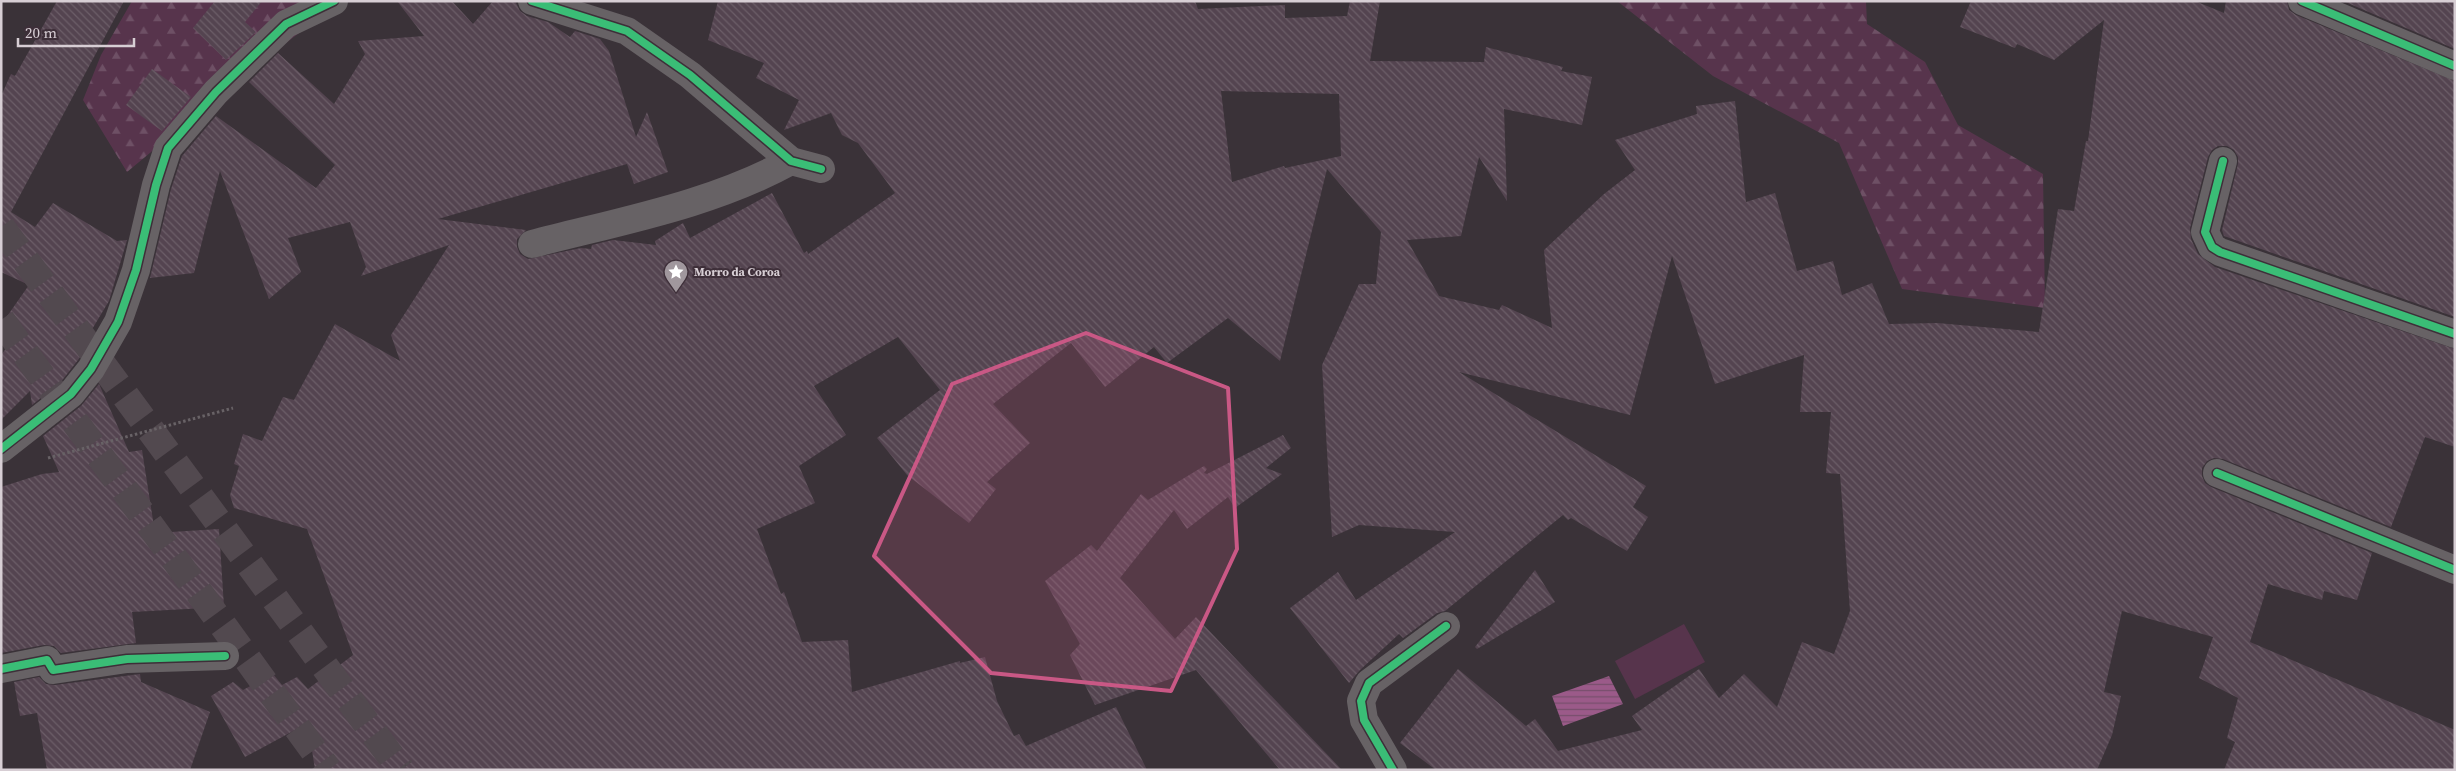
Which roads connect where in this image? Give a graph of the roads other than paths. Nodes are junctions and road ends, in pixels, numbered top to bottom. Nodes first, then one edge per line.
1 (334, 1) edge
2 (532, 1) edge
3 (2302, 1) edge
4 (2455, 66) edge
5 (791, 161) junction
6 (2223, 161) dead end
7 (821, 169) dead end
8 (532, 244) dead end
9 (2455, 334) edge
10 (1, 449) edge
11 (2216, 473) dead end
12 (2455, 570) edge
13 (1446, 626) dead end
14 (225, 656) dead end
15 (1, 669) edge
16 (1392, 770) edge

1 - 10 street
2 - 5 street
3 - 4 street
5 - 7 street
5 - 8 street
6 - 9 street
11 - 12 street
13 - 16 street
14 - 15 street

